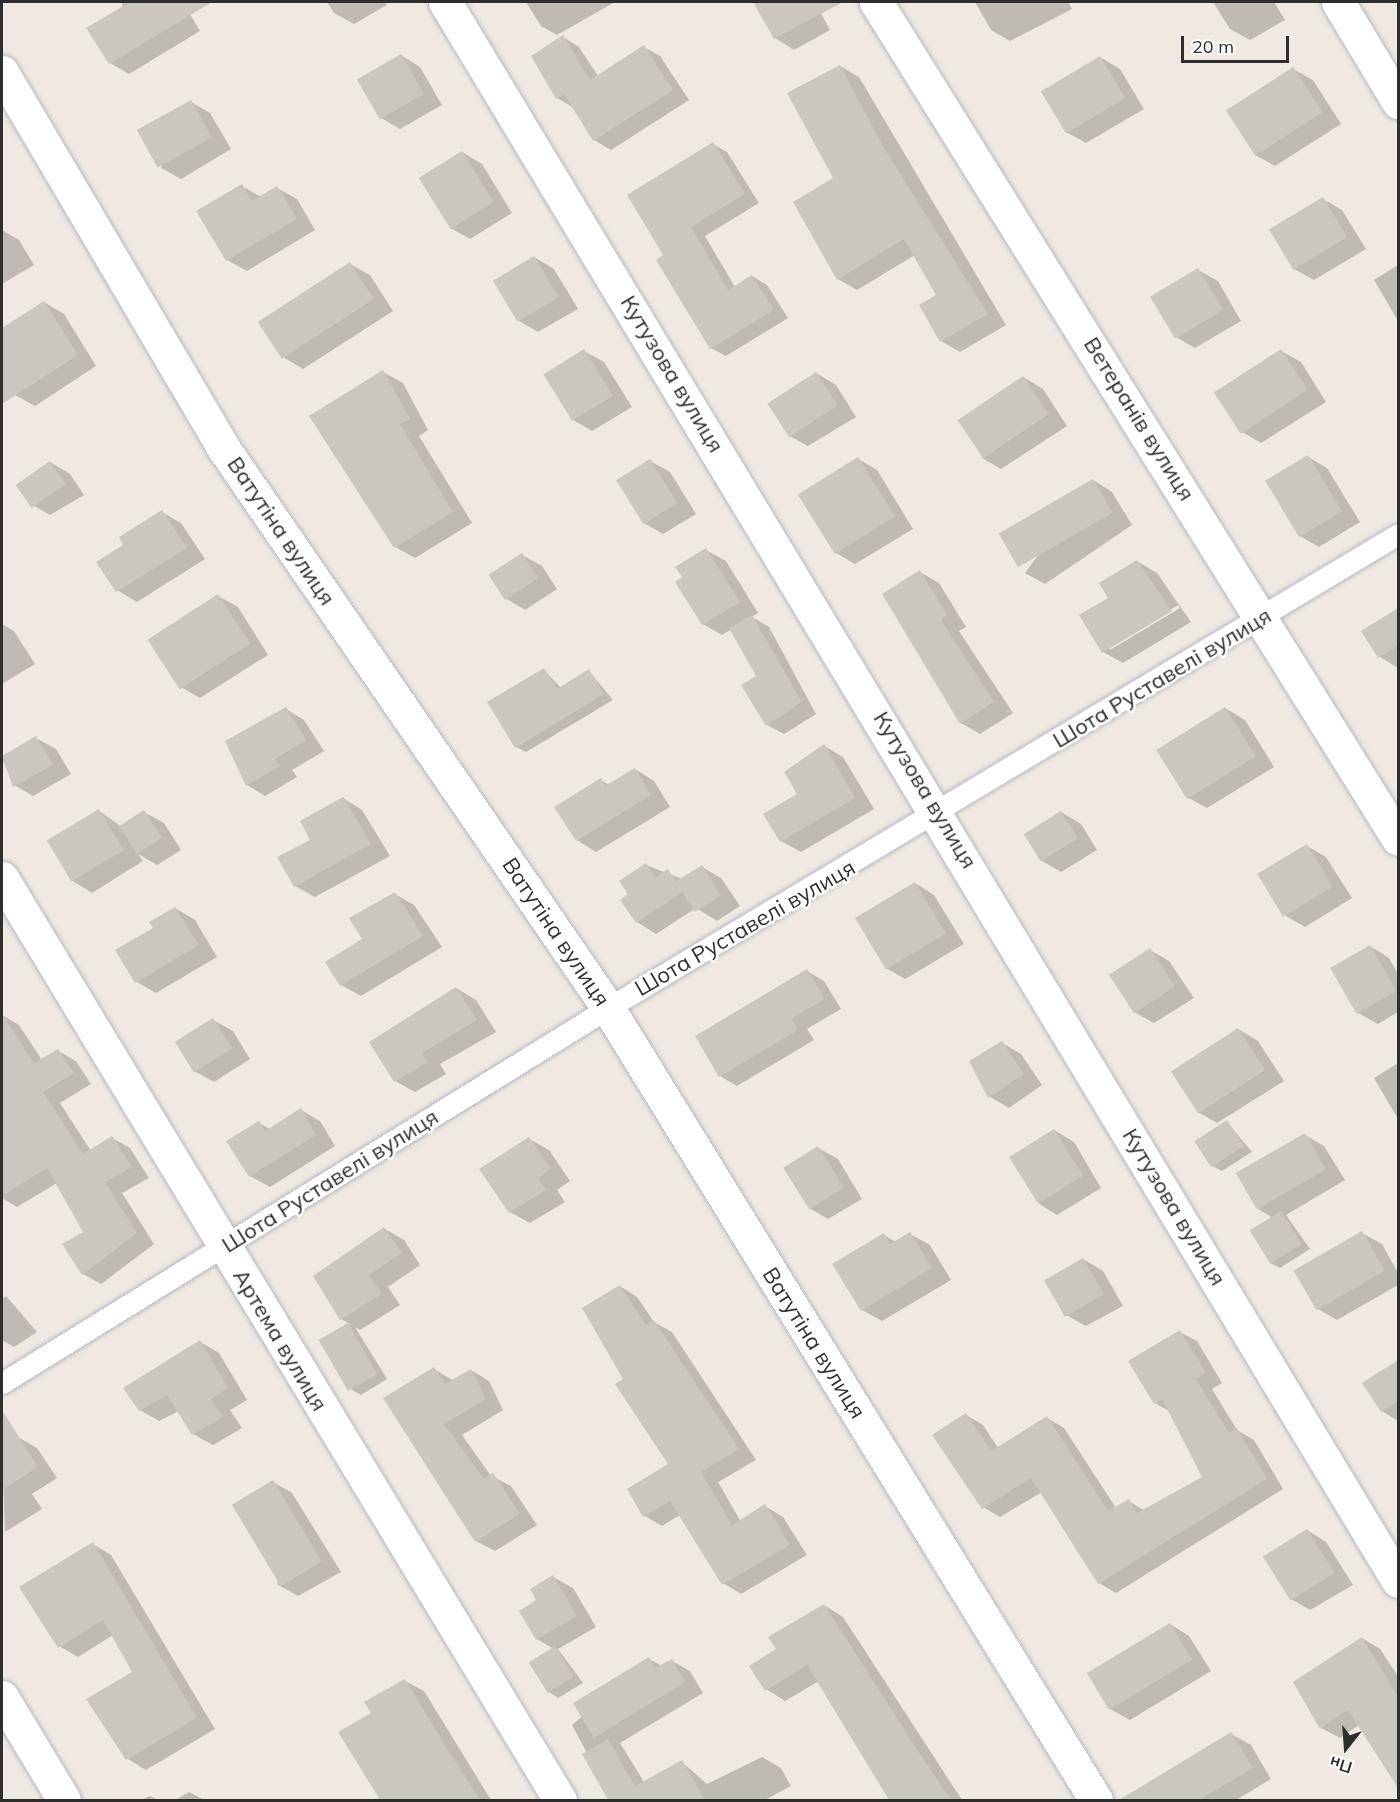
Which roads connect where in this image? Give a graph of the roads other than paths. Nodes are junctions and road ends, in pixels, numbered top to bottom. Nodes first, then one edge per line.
1 (445, 2) edge
2 (876, 2) edge
3 (1338, 2) edge
4 (2, 72) edge
5 (1398, 102) edge
6 (1398, 534) edge
7 (1263, 616) junction
8 (939, 814) junction
9 (1398, 838) edge
10 (2, 878) edge
11 (608, 1008) junction
12 (224, 1247) junction
13 (2, 1383) edge
14 (1398, 1581) edge
15 (2, 1697) edge
16 (64, 1800) edge
17 (560, 1800) edge
18 (1096, 1800) edge

1 - 8 street, Кутузова вулиця
2 - 7 street, Ветеранів вулиця
3 - 5 street
4 - 11 street, Ватутіна вулиця
6 - 7 lane, Шота Руставелі вулиця
7 - 8 lane, Шота Руставелі вулиця
7 - 9 street, Ветеранів вулиця
8 - 11 lane, Шота Руставелі вулиця
8 - 14 street, Кутузова вулиця
10 - 12 street, Артема вулиця
11 - 12 lane, Шота Руставелі вулиця
11 - 18 street, Ватутіна вулиця
12 - 13 lane, Шота Руставелі вулиця
12 - 17 street, Артема вулиця
15 - 16 street

